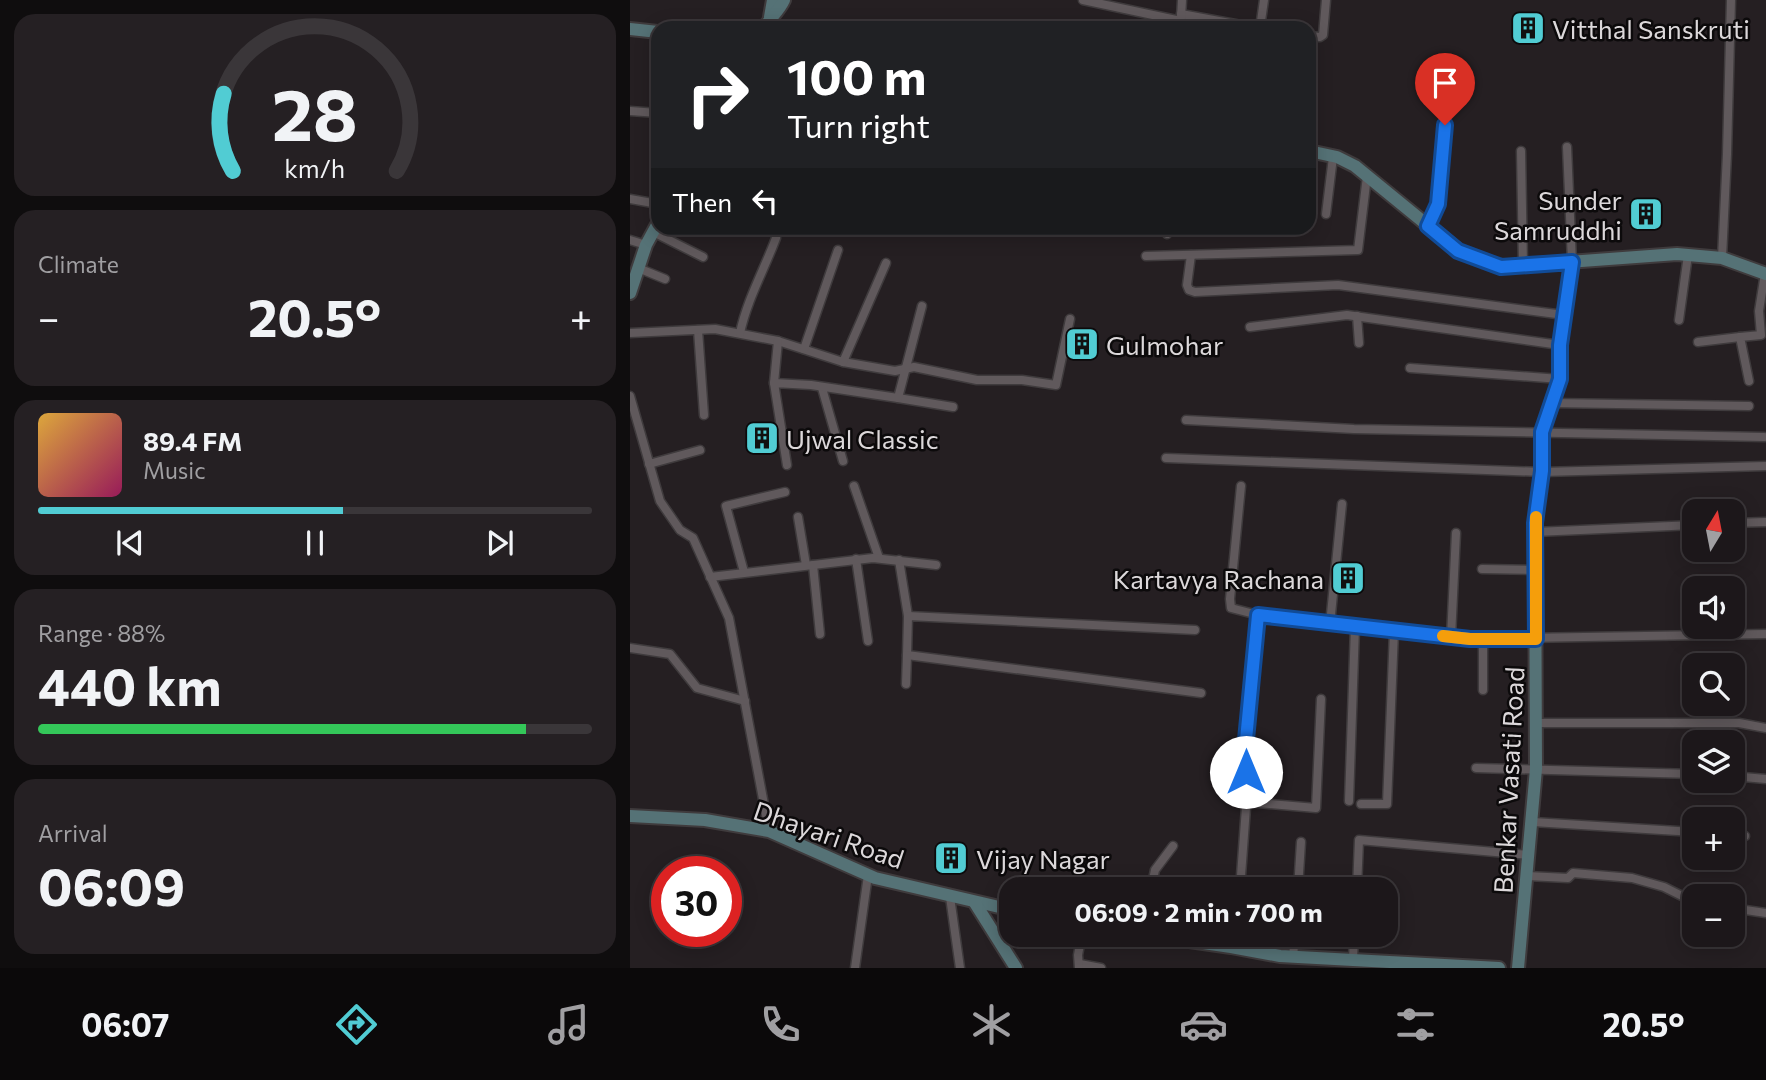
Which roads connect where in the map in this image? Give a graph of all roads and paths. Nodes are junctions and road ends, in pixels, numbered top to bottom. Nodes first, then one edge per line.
1 (773, 0) edge
2 (784, 0) edge
3 (1083, 0) edge
4 (1182, 0) edge
5 (1264, 0) edge
6 (1326, 0) edge
7 (1731, 0) edge
8 (768, 21) edge
9 (769, 21) edge
10 (1181, 21) edge
11 (1260, 21) edge
12 (630, 29) edge
13 (651, 31) edge
14 (1316, 37) edge
15 (630, 111) edge
16 (651, 112) edge
17 (1445, 125) dead end
18 (1567, 147) dead end
19 (1521, 151) dead end
20 (1316, 153) edge
21 (1333, 157) junction
22 (1367, 176) junction
23 (630, 199) edge
24 (651, 203) edge
25 (1326, 214) dead end
26 (1428, 226) junction
27 (651, 235) edge
28 (667, 235) edge
29 (776, 238) dead end
30 (630, 240) edge
31 (646, 244) junction
32 (838, 250) dead end
33 (1191, 255) junction
34 (1688, 255) junction
35 (1146, 256) dead end
36 (703, 257) dead end
37 (1722, 258) junction
38 (1572, 262) junction
39 (886, 263) dead end
40 (1523, 266) junction
41 (638, 268) junction
42 (1765, 273) edge
43 (665, 279) dead end
44 (630, 293) edge
45 (922, 306) dead end
46 (1564, 315) junction
47 (1357, 316) junction
48 (1070, 318) dead end
49 (1679, 320) dead end
50 (1250, 327) dead end
51 (698, 330) junction
52 (630, 333) edge
53 (740, 333) junction
54 (1740, 337) junction
55 (778, 341) junction
56 (1698, 342) dead end
57 (1359, 343) dead end
58 (1560, 345) junction
59 (804, 349) junction
60 (843, 362) junction
61 (907, 367) junction
62 (1410, 368) dead end
63 (1560, 379) junction
64 (1749, 381) dead end
65 (774, 383) junction
66 (822, 388) junction
67 (630, 396) edge
68 (898, 398) junction
69 (1552, 403) junction
70 (1749, 406) dead end
71 (953, 407) dead end
72 (704, 415) dead end
73 (1186, 420) dead end
74 (1542, 432) junction
75 (1764, 437) dead end
76 (700, 450) dead end
77 (1166, 458) dead end
78 (843, 461) dead end
79 (649, 464) junction
80 (787, 465) dead end
81 (1766, 466) edge
82 (1542, 471) junction
83 (854, 486) dead end
84 (1241, 486) dead end
85 (785, 492) dead end
86 (1342, 504) dead end
87 (798, 517) dead end
88 (1766, 522) edge
89 (1745, 523) edge
90 (1682, 526) edge
91 (1535, 532) junction
92 (1456, 533) dead end
93 (879, 558) junction
94 (856, 559) junction
95 (899, 560) junction
96 (809, 565) junction
97 (936, 565) dead end
98 (1482, 569) dead end
99 (1536, 570) junction
100 (744, 572) junction
101 (709, 577) junction
102 (1258, 615) junction
103 (908, 616) junction
104 (1331, 624) junction
105 (1355, 626) junction
106 (1195, 630) dead end
107 (1394, 631) junction
108 (820, 634) dead end
109 (1766, 634) edge
110 (1451, 637) junction
111 (1483, 639) junction
112 (1536, 639) junction
113 (868, 641) dead end
114 (630, 648) edge
115 (907, 655) junction
116 (906, 684) dead end
117 (1483, 690) dead end
118 (1201, 693) dead end
119 (1321, 699) dead end
120 (745, 701) junction
121 (1536, 723) junction
122 (1766, 728) edge
123 (1476, 768) dead end
124 (1536, 769) junction
125 (1682, 774) edge
126 (1745, 777) edge
127 (1766, 779) edge
128 (1349, 800) dead end
129 (1247, 802) junction
130 (1361, 804) dead end
131 (630, 816) edge
132 (1532, 822) junction
133 (769, 831) junction
134 (1682, 831) edge
135 (1301, 842) dead end
136 (1173, 846) dead end
137 (1528, 855) junction
138 (868, 875) junction
139 (1527, 876) junction
140 (1154, 877) edge
141 (1241, 877) edge
142 (1299, 877) edge
143 (1357, 877) edge
144 (1682, 896) edge
145 (950, 897) junction
146 (975, 903) junction
147 (999, 908) edge
148 (1745, 910) edge
149 (1766, 913) edge
150 (1080, 947) edge
151 (1248, 947) edge
152 (1354, 947) edge
153 (1353, 960) junction
154 (1284, 961) edge
155 (1080, 966) edge
156 (1422, 966) edge
157 (855, 968) edge
158 (960, 968) edge
159 (1016, 968) edge
160 (1101, 968) edge
161 (1499, 968) edge
162 (1518, 968) edge

1 - 8 street
2 - 9 street
3 - 10 street
4 - 10 street
5 - 11 street
6 - 14 street
7 - 37 street
12 - 13 street
15 - 16 street
17 - 26 street
18 - 38 street
19 - 40 street
20 - 21 street
21 - 22 street
21 - 25 street
22 - 26 street
22 - 33 street
23 - 24 street
26 - 40 street
27 - 31 street
28 - 36 street
29 - 53 street
30 - 31 street
31 - 41 street
32 - 59 street
33 - 35 street
33 - 46 street
34 - 37 street
34 - 38 street
34 - 49 street
37 - 42 street
38 - 40 street
38 - 46 street, Benkar Vasati Road
39 - 60 street
41 - 43 street
41 - 44 street
42 - 54 street
45 - 61 street
46 - 58 street, Benkar Vasati Road
47 - 50 street
47 - 57 street
47 - 58 street
48 - 61 street
51 - 52 street
51 - 53 street
51 - 72 street
53 - 55 street
54 - 56 street
54 - 64 street
55 - 59 street
55 - 65 street
58 - 63 street, Benkar Vasati Road
59 - 60 street
60 - 61 street
61 - 68 street
62 - 63 street
63 - 69 street, Benkar Vasati Road
65 - 66 street
65 - 80 street
66 - 68 street
66 - 78 street
67 - 79 street
68 - 71 street
69 - 70 street
69 - 74 street, Benkar Vasati Road
73 - 74 street
74 - 75 street
74 - 82 street, Benkar Vasati Road
76 - 79 street
77 - 82 street
79 - 101 street
81 - 82 street
82 - 91 street, Benkar Vasati Road
83 - 93 street
84 - 102 street
85 - 100 street
86 - 104 street
87 - 96 street
88 - 89 street
90 - 91 street
91 - 99 street, Benkar Vasati Road
92 - 110 street
93 - 94 street
93 - 95 street
94 - 96 street
94 - 113 street
95 - 97 street
95 - 103 street
96 - 100 street
96 - 108 street
98 - 99 street
99 - 112 street, Benkar Vasati Road
100 - 101 street
101 - 120 street
102 - 104 street
102 - 129 street
103 - 106 street
103 - 115 street
104 - 105 street
105 - 107 street
105 - 128 street
107 - 110 street
107 - 130 street
109 - 112 street
110 - 111 street
111 - 112 street
111 - 117 street
112 - 121 street, Benkar Vasati Road
114 - 120 street
115 - 116 street
115 - 118 street
119 - 129 street
120 - 133 street
121 - 122 street
121 - 124 street, Benkar Vasati Road
123 - 124 street
124 - 125 street
124 - 132 street, Benkar Vasati Road
126 - 127 street
129 - 141 street
131 - 133 street, Dhayari Road
132 - 134 street
132 - 137 street, Benkar Vasati Road
133 - 138 street, Dhayari Road
135 - 142 street
136 - 140 street
137 - 139 street, Benkar Vasati Road
137 - 143 street
138 - 145 street, Dhayari Road
138 - 157 street
139 - 144 street
139 - 162 street, Benkar Vasati Road
145 - 146 street, Dhayari Road
145 - 158 street
146 - 147 street, Dhayari Road
146 - 159 street
148 - 149 street
150 - 155 street
151 - 154 street
152 - 153 street
153 - 154 street
153 - 156 street
155 - 160 street
156 - 161 street

